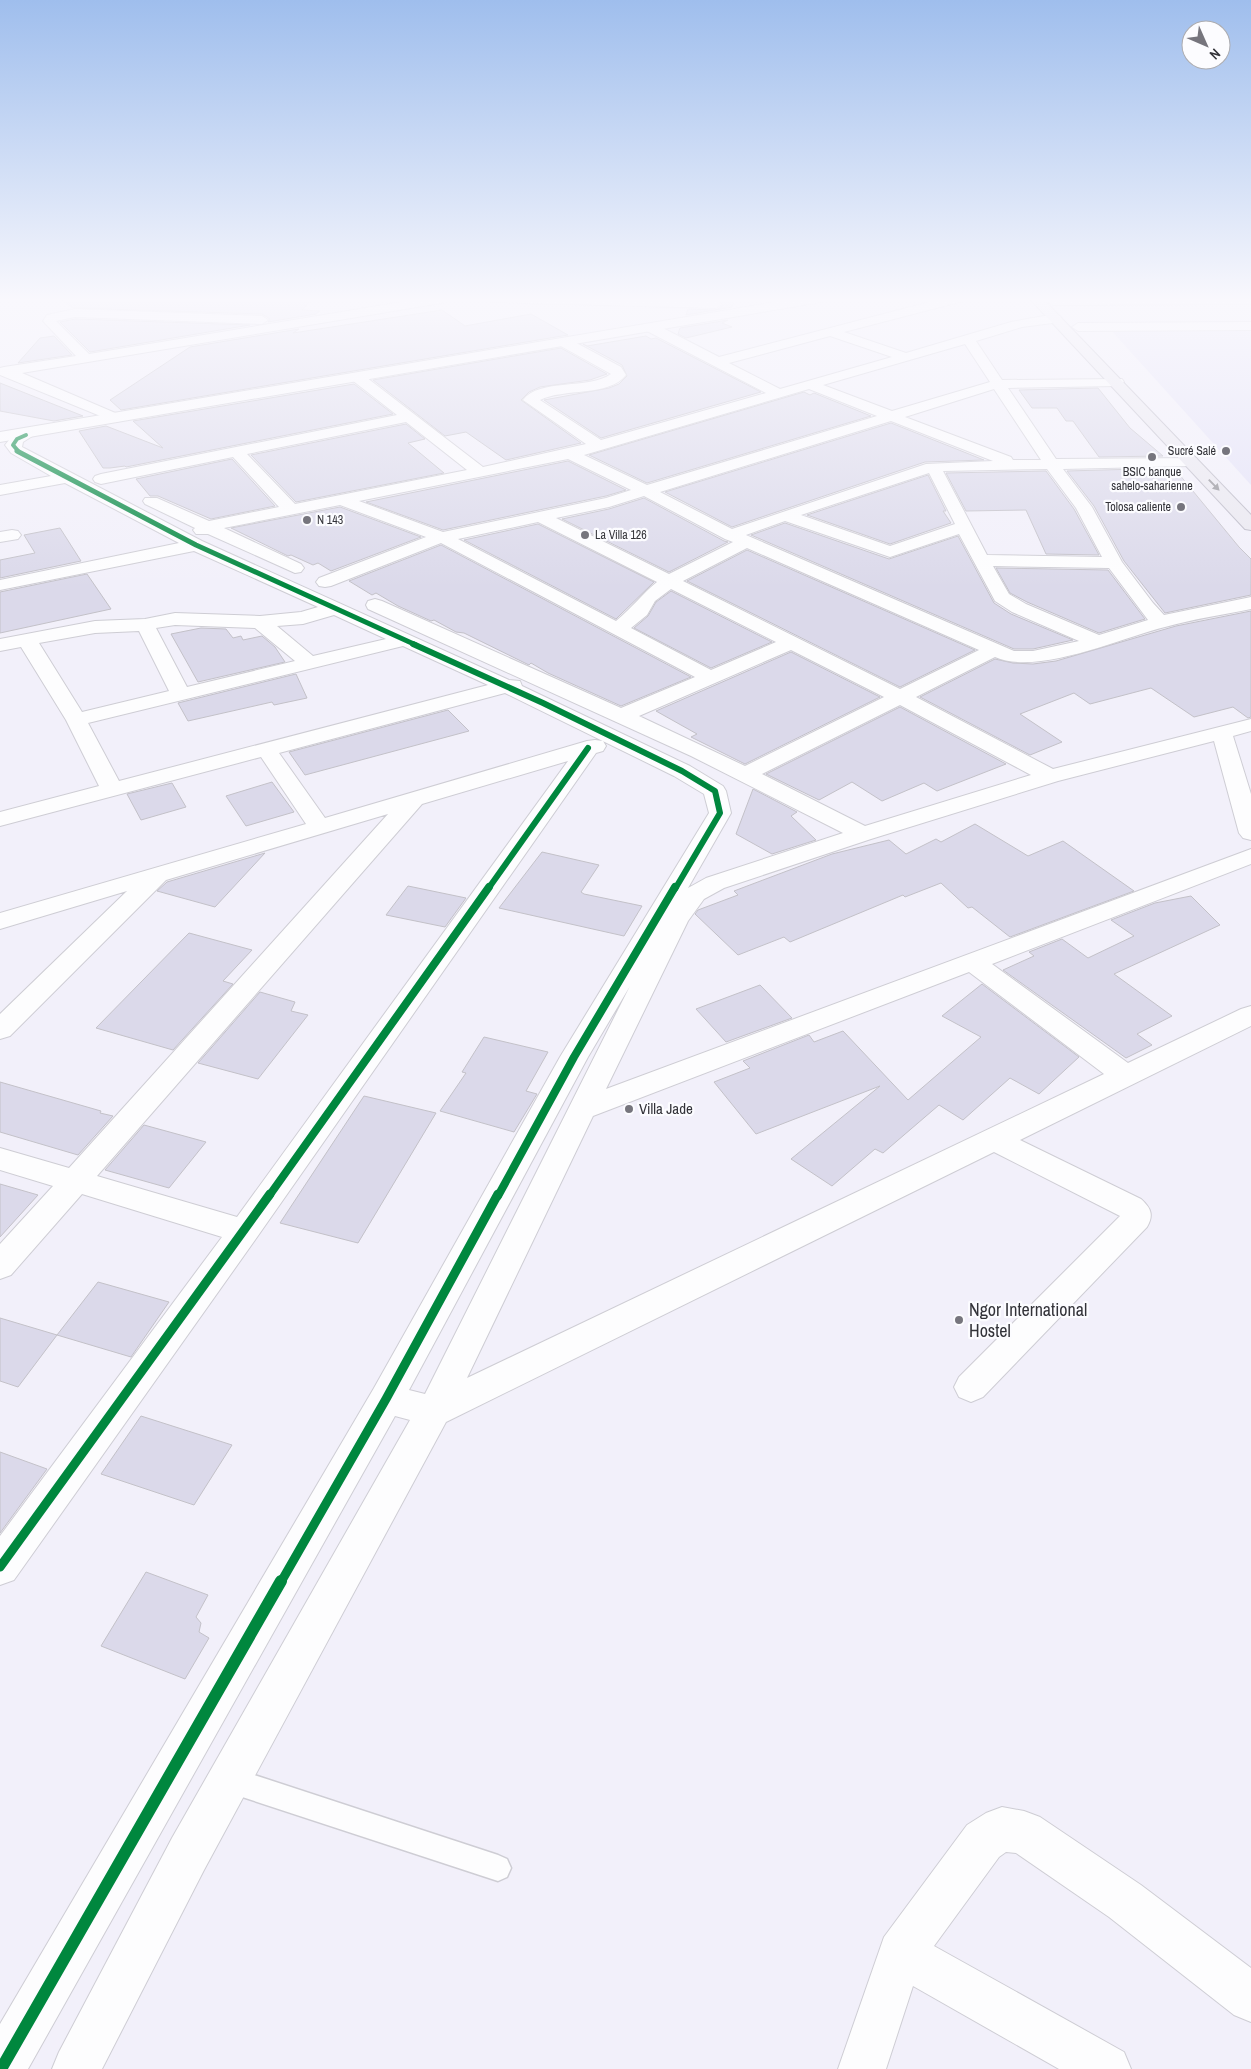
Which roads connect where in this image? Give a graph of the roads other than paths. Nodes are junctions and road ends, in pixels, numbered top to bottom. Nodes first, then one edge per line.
1 (60, 395) edge
2 (253, 395) edge
3 (379, 395) edge
4 (541, 395) edge
5 (777, 395) edge
6 (834, 395) edge
7 (961, 395) edge
8 (1004, 395) edge
9 (1129, 395) edge
10 (1145, 395) edge
11 (889, 416) junction
12 (407, 417) junction
13 (115, 418) junction
14 (16, 436) edge
15 (599, 446) junction
16 (236, 451) junction
17 (570, 454) junction
18 (1190, 461) junction
19 (1052, 465) junction
20 (1214, 465) dead end
21 (932, 466) junction
22 (1018, 466) junction
23 (480, 472) junction
24 (66, 478) junction
25 (101, 479) junction
26 (0, 490) edge
27 (646, 491) junction
28 (341, 500) junction
29 (291, 510) junction
30 (785, 515) junction
31 (541, 517) junction
32 (1251, 524) edge
33 (965, 526) junction
34 (196, 537) junction
35 (442, 537) junction
36 (739, 538) junction
37 (980, 560) junction
38 (1114, 563) junction
39 (670, 581) junction
40 (0, 585) edge
41 (343, 595) junction
42 (1251, 603) edge
43 (260, 622) junction
44 (1160, 622) junction
45 (145, 625) junction
46 (619, 628) junction
47 (27, 640) junction
48 (405, 640) junction
49 (793, 642) junction
50 (1098, 642) junction
51 (0, 645) edge
52 (994, 650) junction
53 (309, 663) junction
54 (536, 678) junction
55 (712, 678) junction
56 (506, 686) junction
57 (181, 694) junction
58 (899, 696) junction
59 (76, 720) junction
60 (1251, 725) edge
61 (619, 728) junction
62 (1222, 733) junction
63 (588, 748) junction
64 (266, 749) junction
65 (745, 774) junction
66 (1050, 776) junction
67 (112, 790) junction
68 (414, 799) junction
69 (0, 819) edge
70 (320, 827) junction
71 (1251, 833) edge
72 (863, 834) junction
73 (1251, 856) edge
74 (160, 874) junction
75 (0, 921) edge
76 (972, 962) junction
77 (1251, 1015) edge
78 (0, 1030) edge
79 (1126, 1076) junction
80 (584, 1109) junction
81 (993, 1139) junction
82 (0, 1159) edge
83 (74, 1181) junction
84 (244, 1231) junction
85 (0, 1266) edge
86 (971, 1386) dead end
87 (386, 1399) junction
88 (434, 1411) junction
89 (0, 1567) edge
90 (230, 1780) junction
91 (498, 1868) dead end
92 (900, 1952) junction
93 (1251, 1998) edge
94 (1, 2069) edge
95 (76, 2069) edge
96 (862, 2069) edge
97 (1108, 2069) edge

1 - 13 street
2 - 13 street
3 - 12 street
4 - 15 street
5 - 15 street
6 - 11 street
7 - 11 street
8 - 19 street
9 - 18 highway
10 - 20 highway
11 - 22 street
11 - 27 street
12 - 16 street
12 - 23 street
13 - 14 street
14 - 24 street
14 - 25 street
15 - 17 street
16 - 25 street
16 - 29 street
17 - 23 street
17 - 27 street
18 - 19 street
18 -> 32 highway
19 - 22 street
19 - 38 street
21 - 22 street
21 - 30 street
21 - 33 street
23 - 28 street
24 - 26 street
24 - 34 street
25 - 34 street
27 - 31 street
27 - 36 street
28 - 29 street
28 - 35 street
29 - 34 street
30 - 33 street
30 - 36 street
31 - 35 street
31 - 39 street
33 - 37 street
34 - 40 street
34 - 41 street
35 - 41 street
35 - 46 street
36 - 39 street
36 - 52 street
37 - 38 street
37 - 50 street
38 - 44 street
39 - 46 street
39 - 49 street
41 - 43 street
41 - 48 street
41 - 54 street
42 - 44 street
43 - 45 street
43 - 53 street
44 - 50 street
45 - 47 street
45 - 57 street
46 - 55 street
47 - 51 street
47 - 59 street
48 - 53 street
48 - 56 street
49 - 55 street
49 - 58 street
50 - 52 street
52 - 58 street
53 - 57 street
54 - 56 street
54 - 61 street
55 - 61 street
56 - 61 street
56 - 64 street
57 - 59 street
58 - 65 street
58 - 66 street
59 - 67 street
60 - 62 street
61 - 63 street
61 - 65 street
61 - 87 street
62 - 66 street
62 - 71 street
63 - 68 street
63 - 84 street
64 - 67 street
64 - 70 street
65 - 72 street
66 - 72 street
67 - 69 street
68 - 70 street
68 - 83 street
70 - 74 street
72 - 80 street
73 - 76 street
74 - 75 street
74 - 78 street
76 - 79 street
76 - 80 street
77 - 79 street
79 - 81 street
80 - 88 street
81 - 86 street
81 - 88 street
82 - 83 street
83 - 84 street
83 - 85 street
84 - 89 street
87 - 88 street
87 - 94 street
88 - 90 street
90 - 91 lane
90 - 95 street
92 - 93 street
92 - 96 street
92 - 97 street

